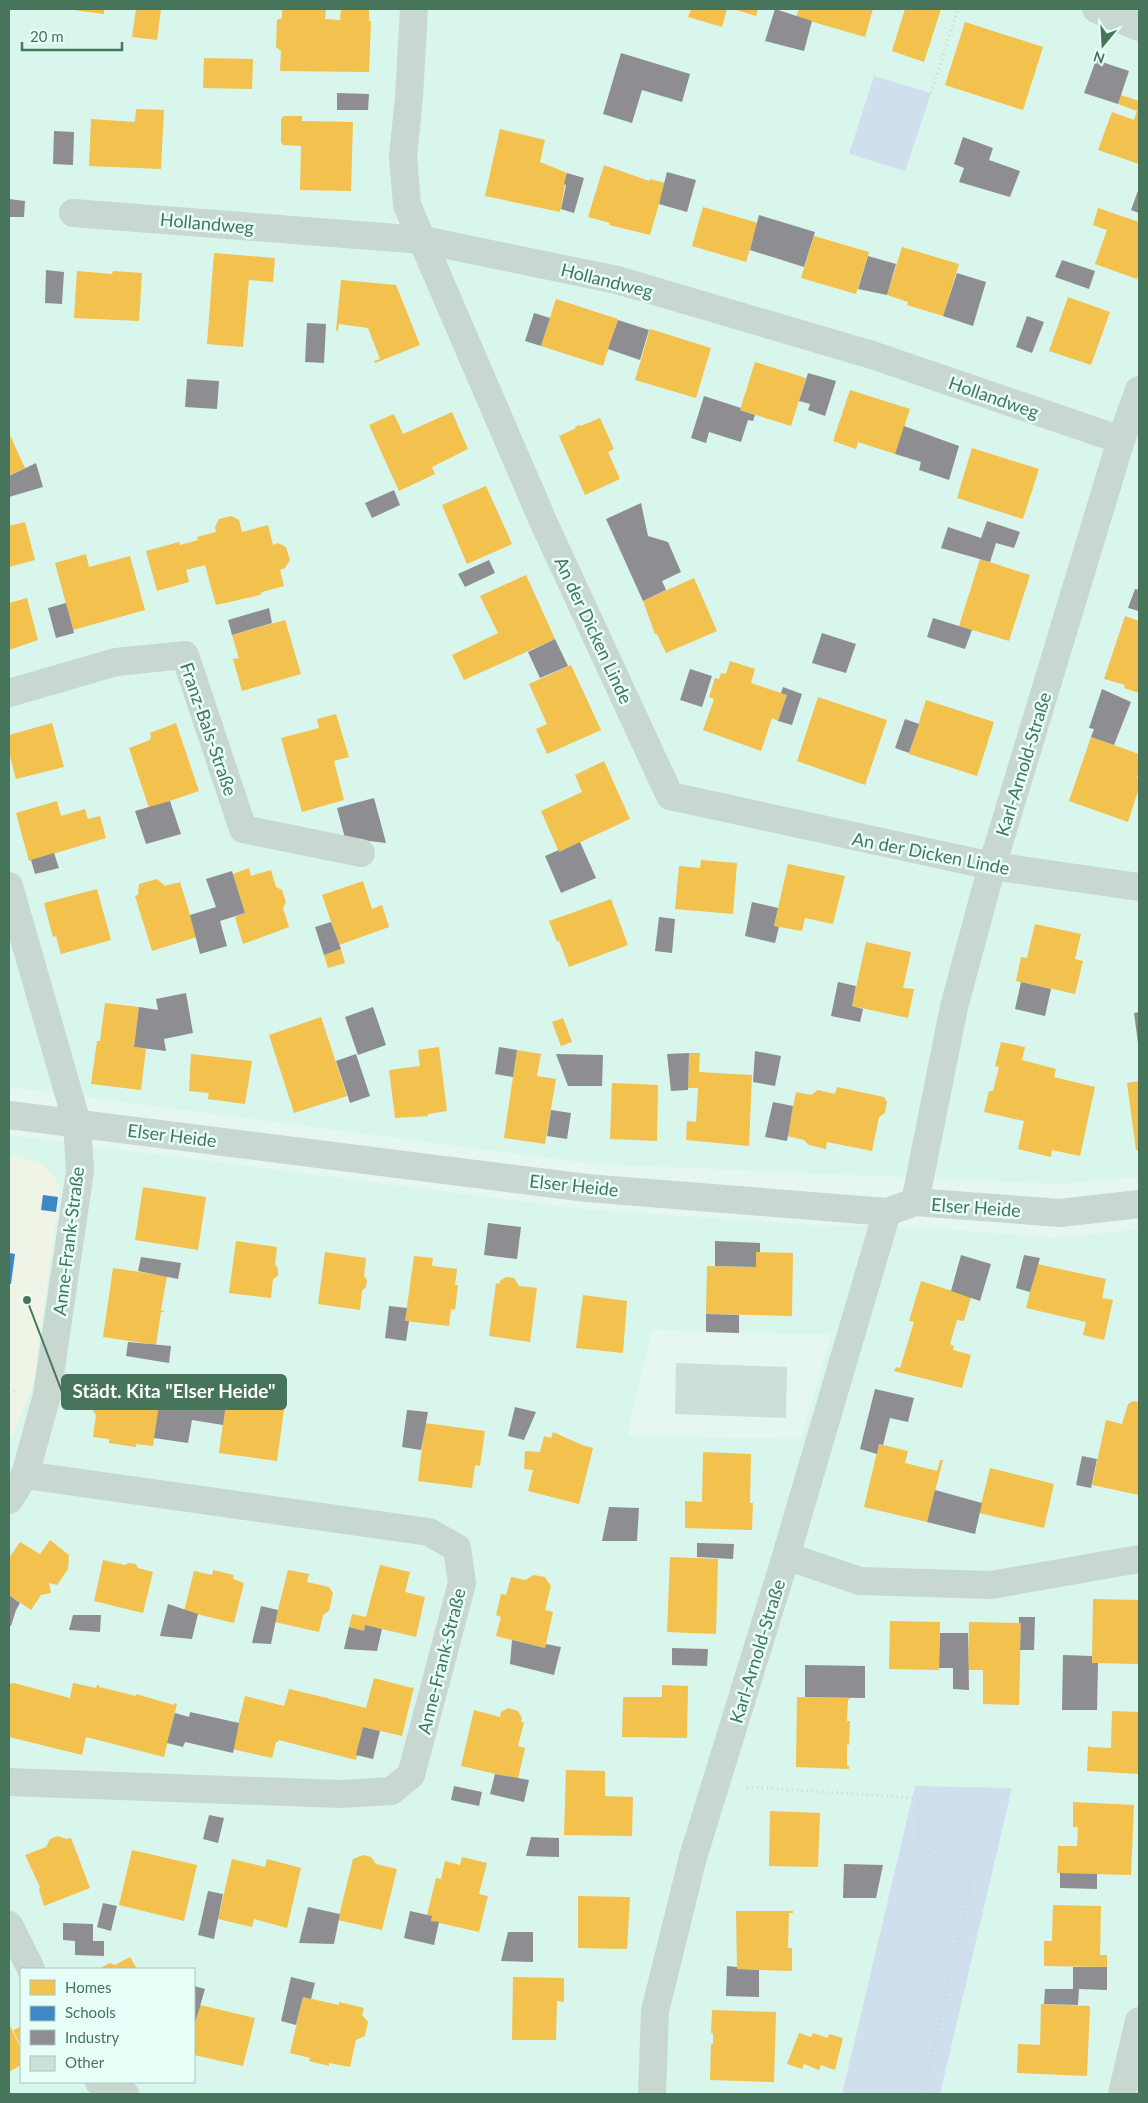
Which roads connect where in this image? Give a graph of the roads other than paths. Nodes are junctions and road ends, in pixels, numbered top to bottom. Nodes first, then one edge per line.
1 (414, 9) edge
2 (1096, 9) edge
3 (1139, 26) edge
4 (73, 213) dead end
5 (423, 240) junction
6 (1139, 390) edge
7 (1121, 440) junction
8 (9, 693) edge
9 (361, 853) dead end
10 (992, 866) junction
11 (9, 886) edge
12 (1139, 887) edge
13 (9, 1114) edge
14 (77, 1123) junction
15 (915, 1202) junction
16 (1139, 1204) edge
17 (887, 1212) junction
18 (25, 1475) junction
19 (9, 1500) edge
20 (786, 1556) junction
21 (1139, 1559) edge
22 (9, 1782) edge
23 (9, 1925) edge
24 (30, 1968) edge
25 (1139, 2021) edge
26 (100, 2083) edge
27 (126, 2094) edge
28 (652, 2094) edge
29 (1122, 2094) edge

1 - 5 street, An der Dicken Linde
2 - 3 street
4 - 5 street, Hollandweg
5 - 7 street, Hollandweg
5 - 10 street, An der Dicken Linde
6 - 7 street, Karl-Arnold-Straße
7 - 10 street, Karl-Arnold-Straße
8 - 9 street, Franz-Bals-Straße
10 - 12 street, An der Dicken Linde
10 - 15 street, Karl-Arnold-Straße
11 - 14 street
13 - 14 street, Elser Heide
14 - 17 street, Elser Heide
14 - 18 street, Anne-Frank-Straße
15 - 16 street, Elser Heide
15 - 17 street, Elser Heide
17 - 20 street, Karl-Arnold-Straße
18 - 19 street, Anne-Frank-Straße
18 - 22 street, Anne-Frank-Straße
20 - 21 street
20 - 28 street, Karl-Arnold-Straße
23 - 24 street
25 - 29 street
26 - 27 street

